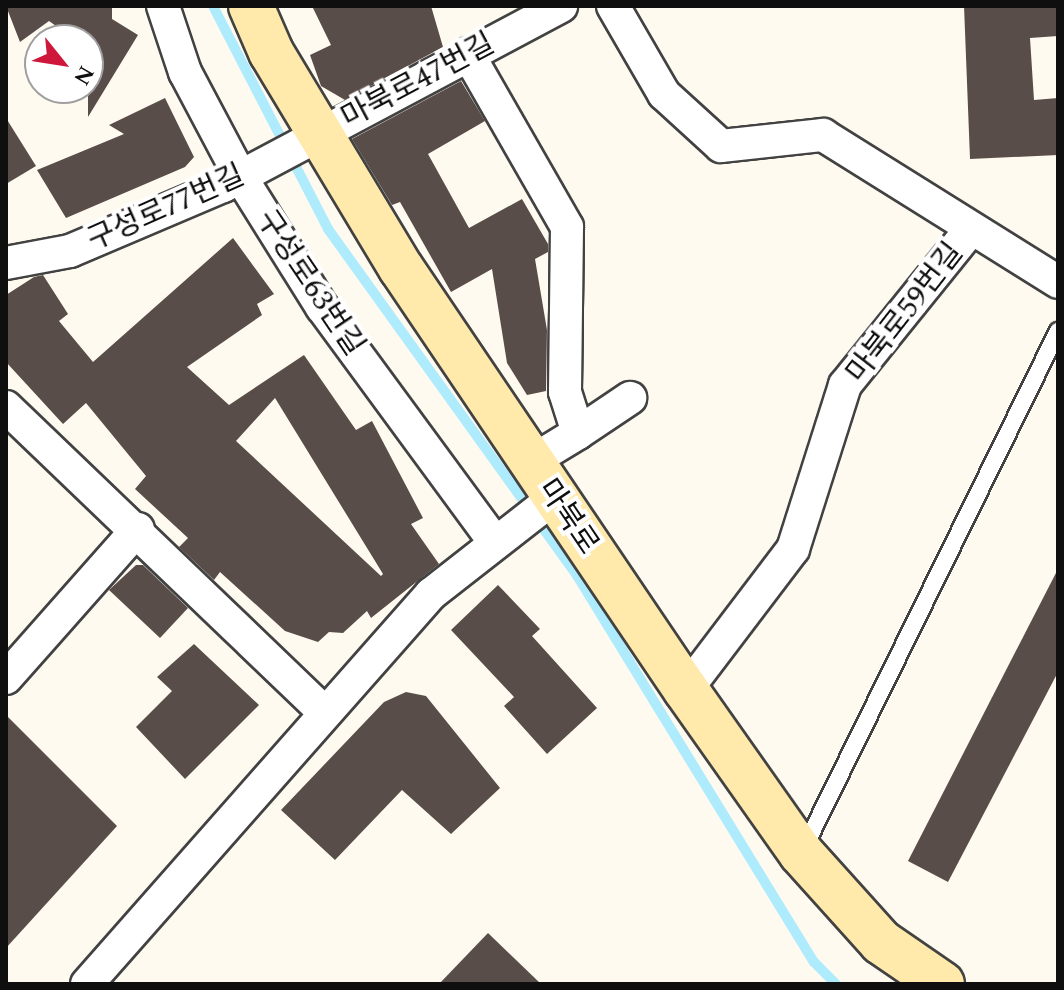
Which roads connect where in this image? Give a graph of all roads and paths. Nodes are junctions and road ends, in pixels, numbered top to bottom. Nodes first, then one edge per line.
1 (163, 6) edge
2 (251, 6) edge
3 (561, 6) edge
4 (613, 6) edge
5 (468, 54) junction
6 (319, 133) junction
7 (240, 176) junction
8 (970, 230) junction
9 (6, 263) edge
10 (1058, 282) edge
11 (1058, 331) edge
12 (630, 398) dead end
13 (6, 407) edge
14 (578, 433) junction
15 (532, 461) junction
16 (554, 498) junction
17 (138, 529) junction
18 (496, 538) junction
19 (6, 678) edge
20 (686, 690) junction
21 (324, 712) junction
22 (801, 853) junction
23 (87, 984) edge
24 (942, 984) edge

1 - 7 street, 구성로63번길
2 - 6 street, 마북로
3 - 5 street, 마북로47번길
4 - 8 street
5 - 6 street, 마북로47번길
5 - 14 street
6 - 7 street, 구성로77번길
6 - 15 street, 마북로
7 - 9 street, 구성로77번길
7 - 18 street, 구성로63번길
8 - 10 street
8 - 20 street, 마북로59번길
11 - 22 lane
12 - 14 street
13 - 17 street
14 - 15 street
15 - 16 street, 마북로
16 - 18 street
16 - 20 street, 마북로
17 - 19 street
17 - 21 street
18 - 21 street
20 - 22 street, 마북로
21 - 23 street
22 - 24 street, 마북로

